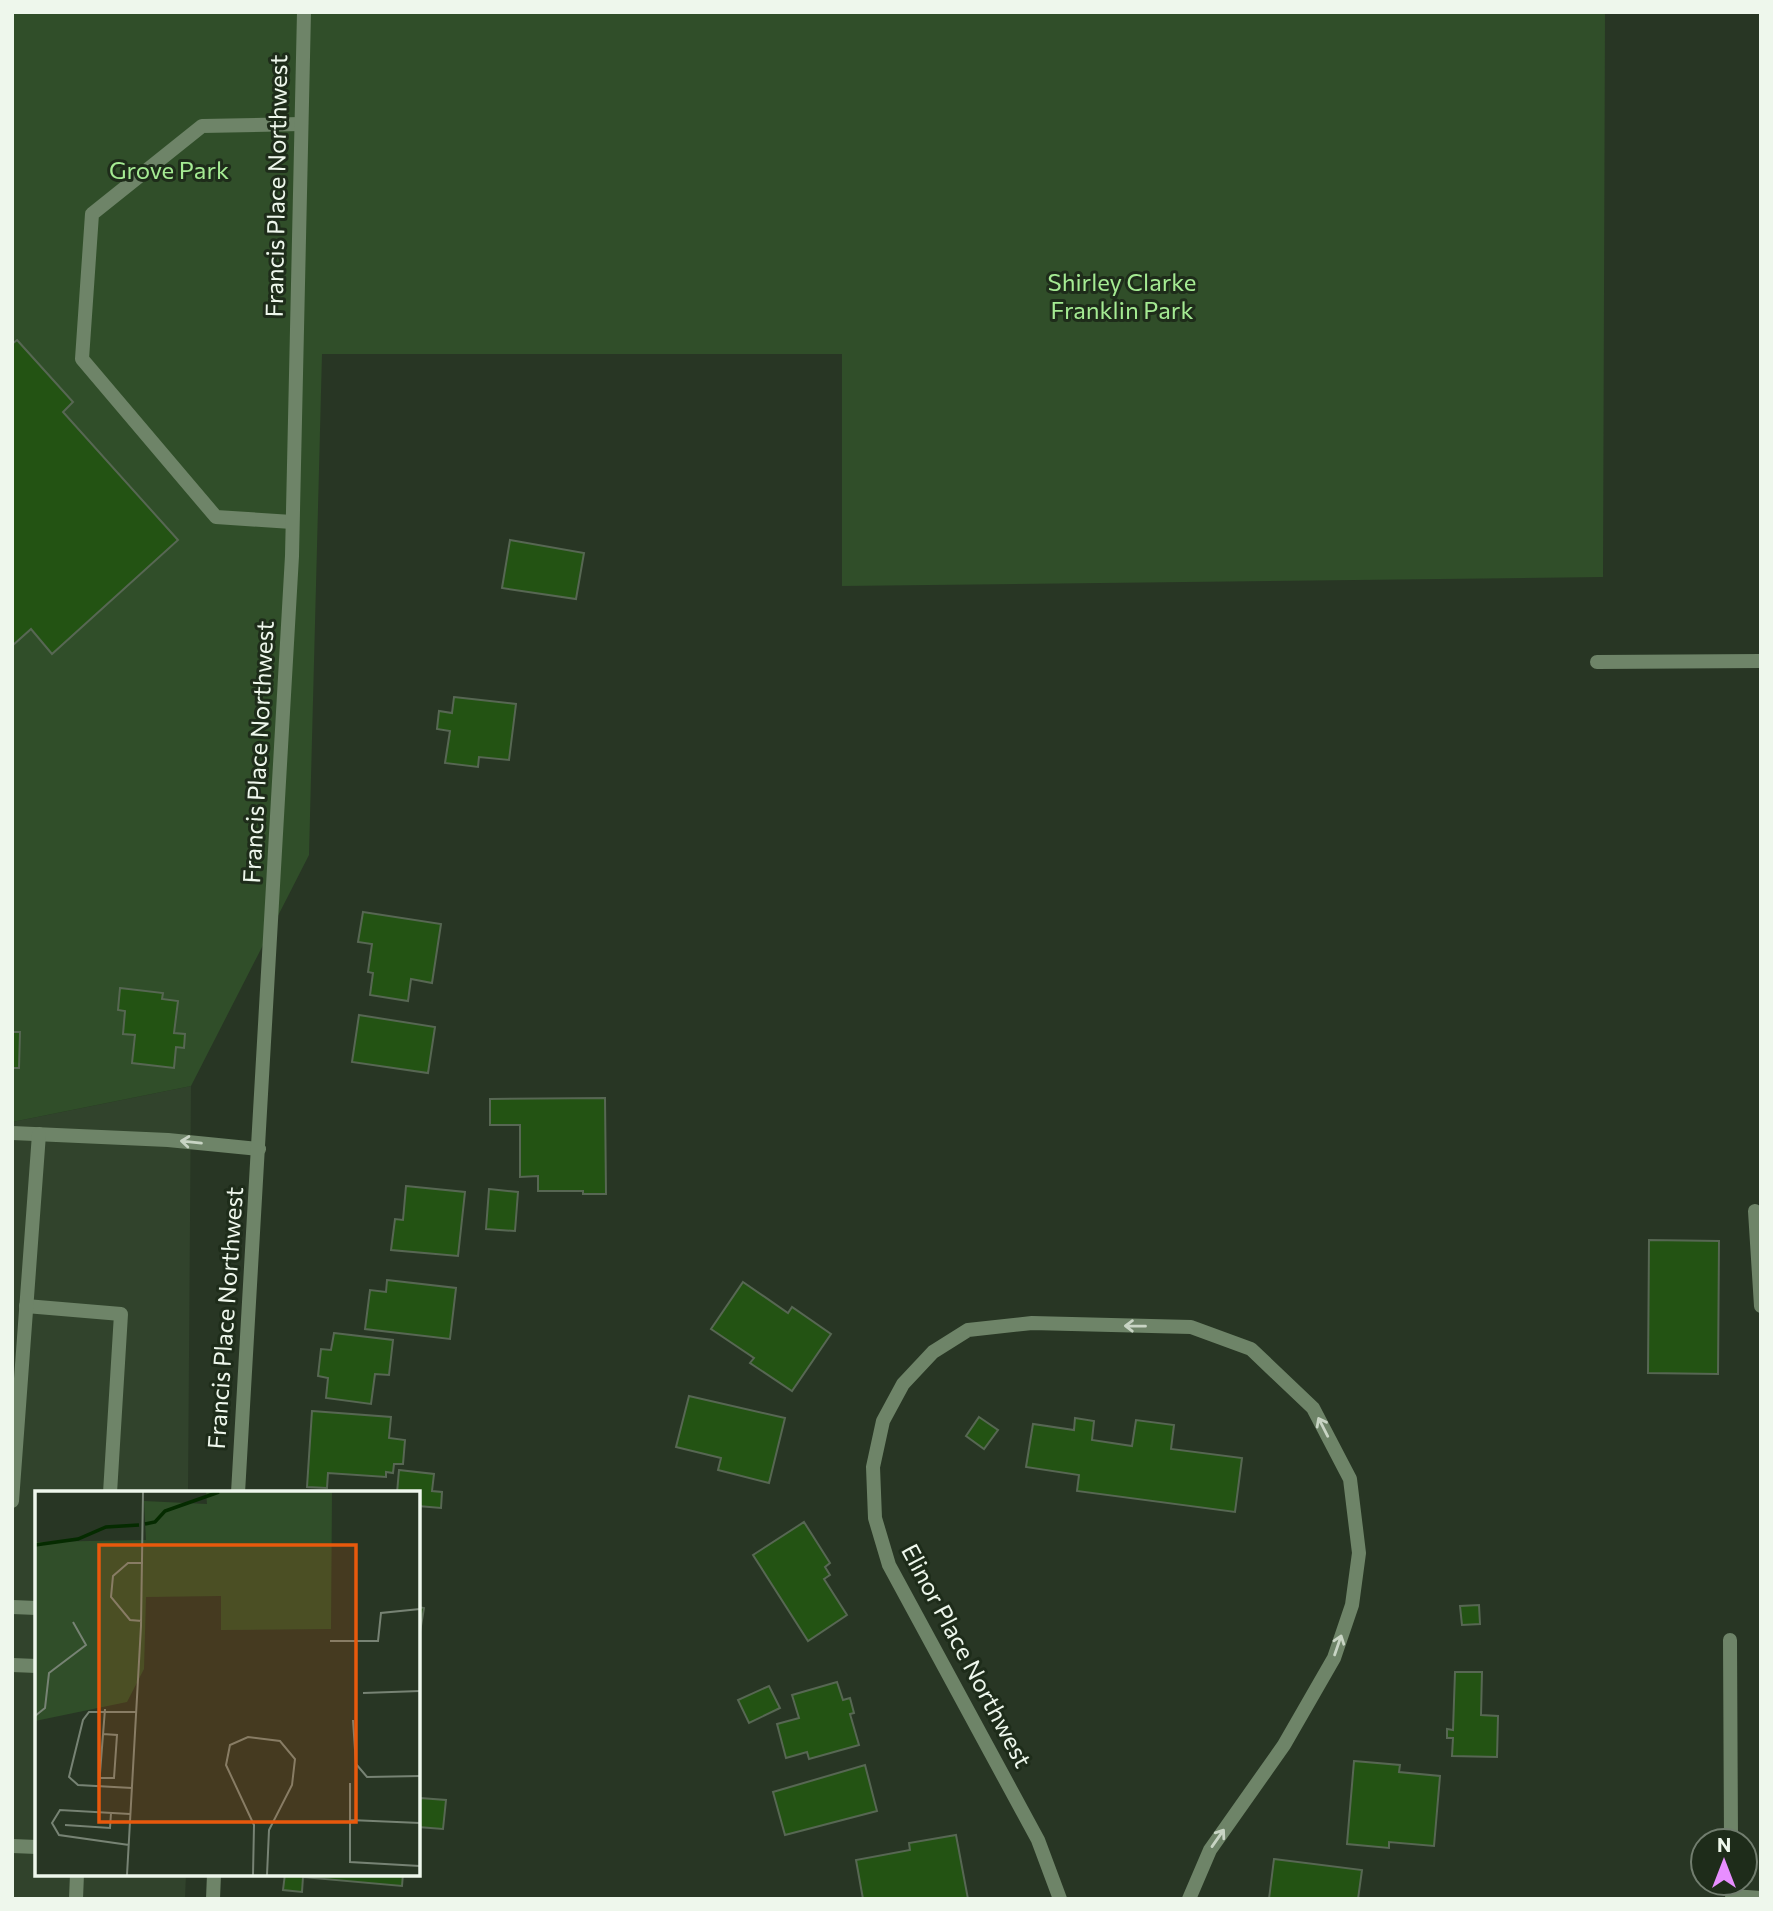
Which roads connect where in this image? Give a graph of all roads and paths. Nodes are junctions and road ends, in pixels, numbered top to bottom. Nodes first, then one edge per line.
1 (304, 12) edge
2 (301, 124) junction
3 (292, 522) junction
4 (1761, 661) edge
5 (1597, 663) dead end
6 (12, 1133) edge
7 (39, 1134) junction
8 (259, 1149) junction
9 (1755, 1211) dead end
10 (26, 1306) junction
11 (1761, 1306) edge
12 (110, 1491) edge
13 (238, 1491) edge
14 (12, 1501) edge
15 (12, 1608) edge
16 (35, 1608) edge
17 (1730, 1640) dead end
18 (12, 1665) edge
19 (35, 1666) edge
20 (1731, 1827) edge
21 (12, 1846) edge
22 (35, 1847) edge
23 (77, 1876) edge
24 (214, 1876) edge
25 (76, 1899) edge
26 (213, 1899) edge
27 (1059, 1899) edge
28 (1189, 1899) edge

1 - 2 street, Francis Place Northwest
2 - 3 street, Francis Place Northwest
2 - 3 street
3 - 8 street, Francis Place Northwest
4 - 5 street
6 - 7 street
8 -> 7 street
7 - 10 street
8 - 13 street, Francis Place Northwest
9 - 11 street
10 - 12 street
10 - 14 street
15 - 16 street
17 - 20 street
18 - 19 street
21 - 22 street
23 - 25 street
24 - 26 street
28 -> 27 street, Elinor Place Northwest

